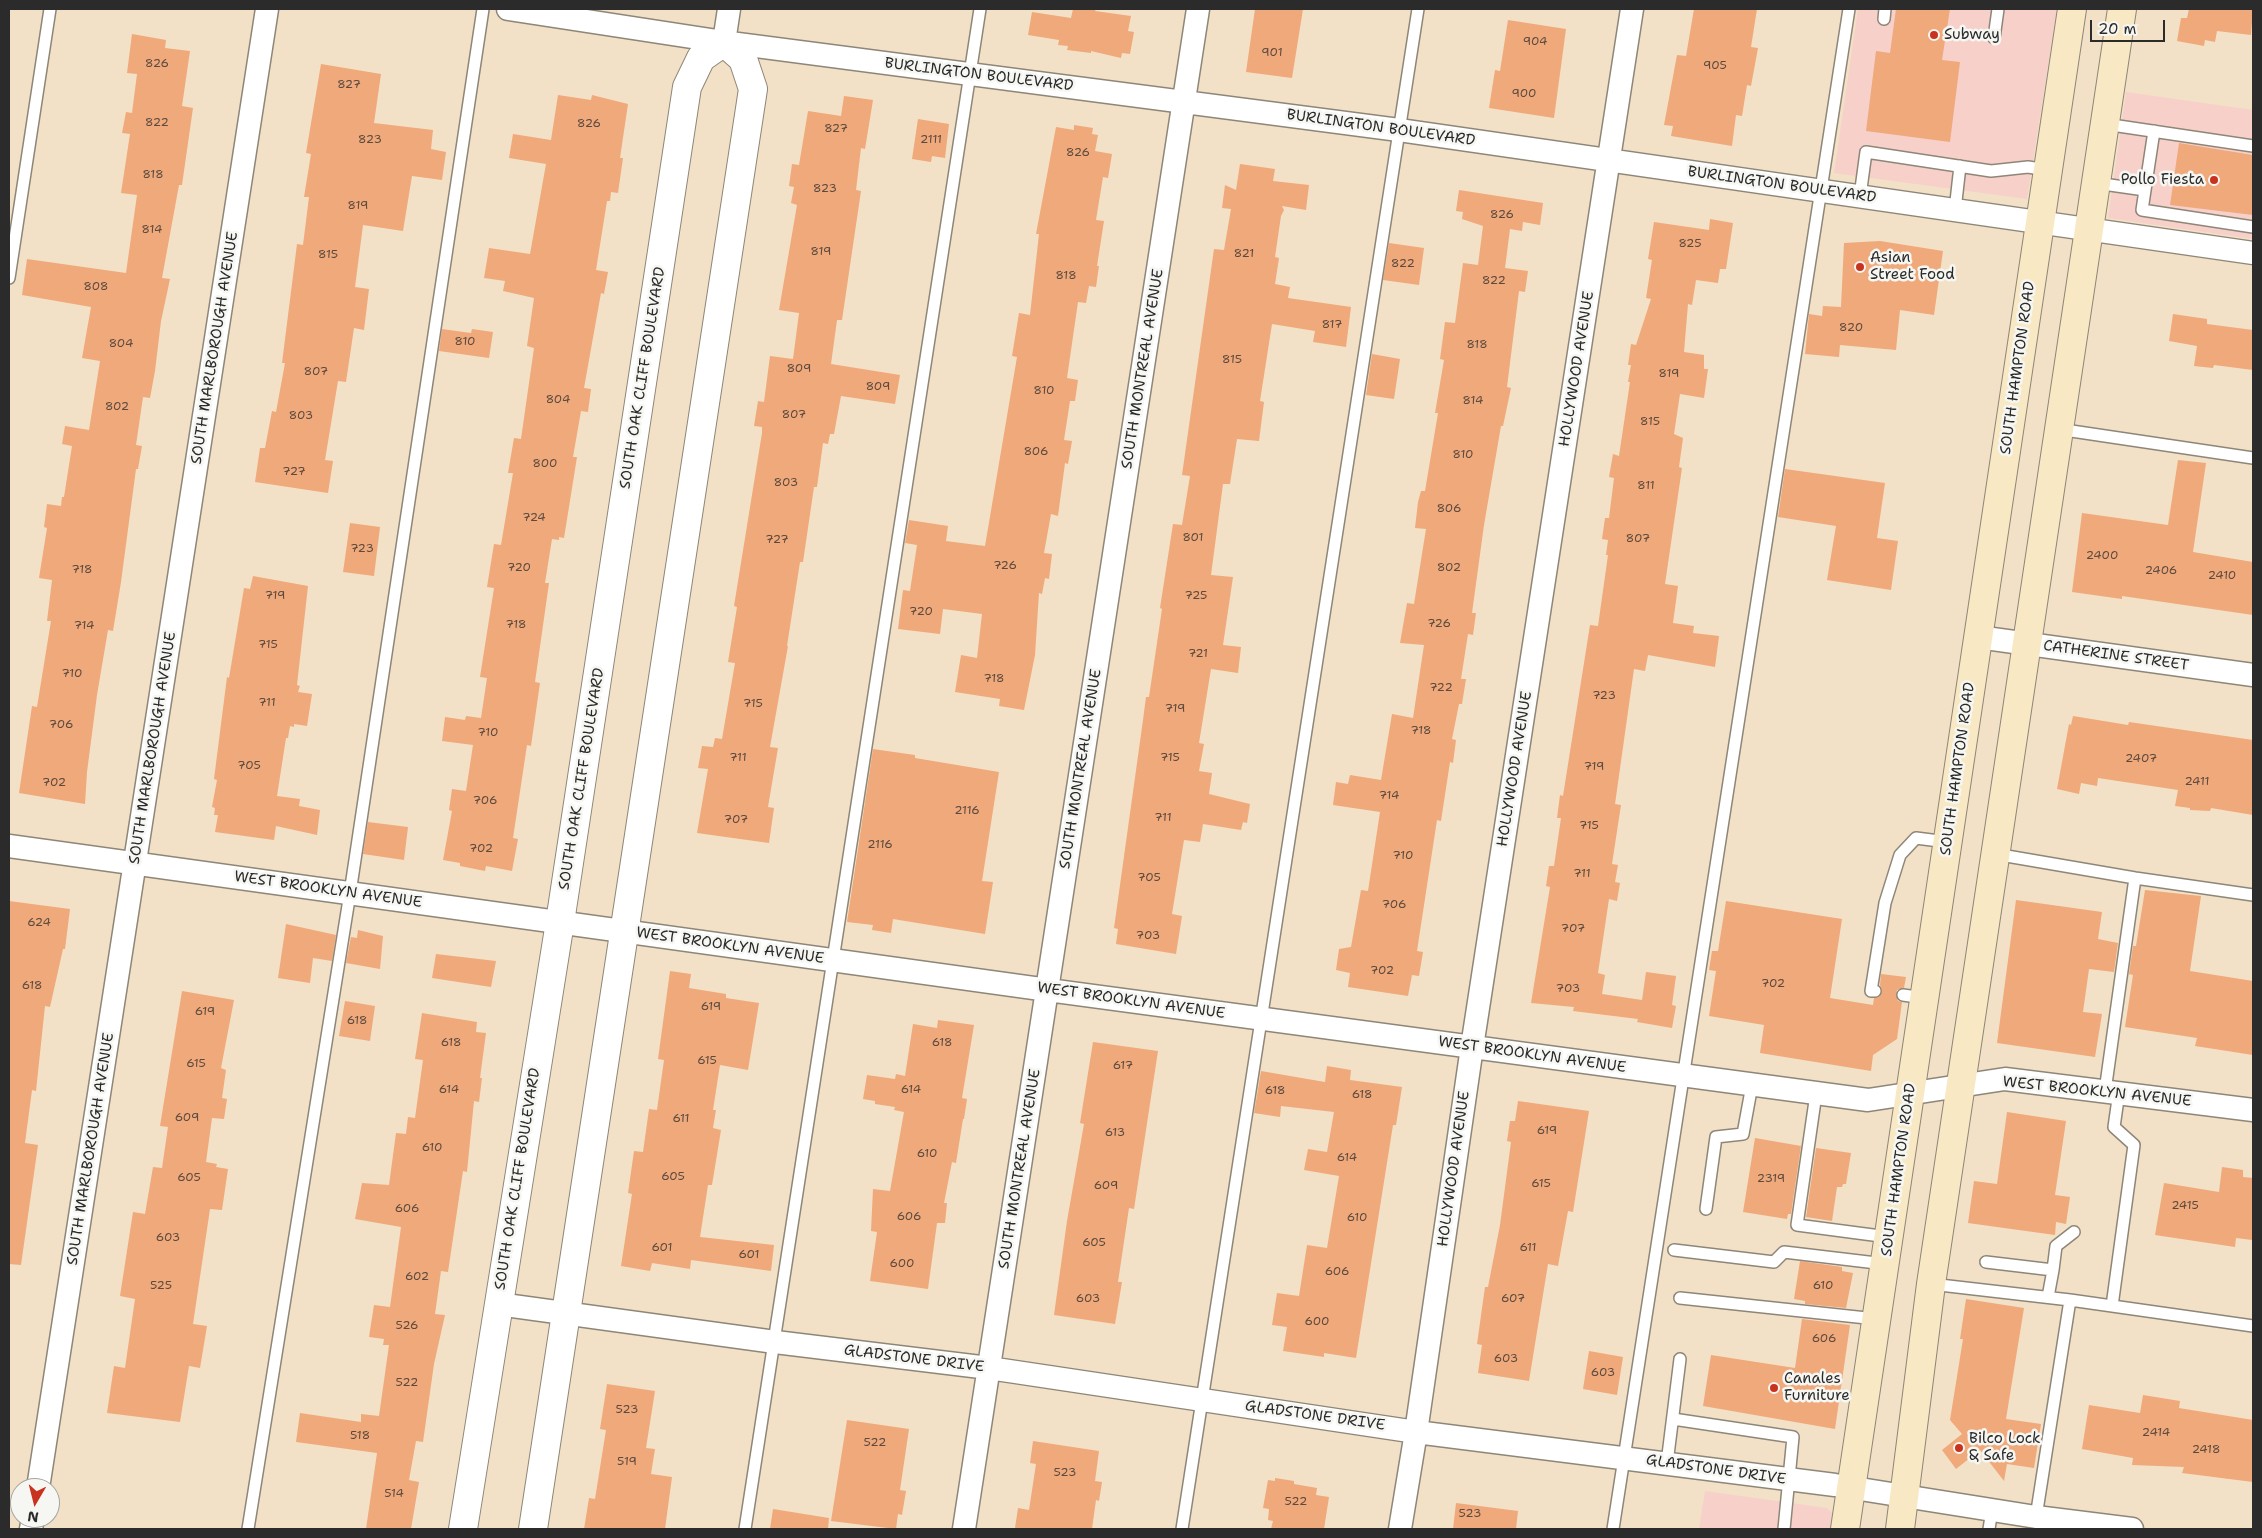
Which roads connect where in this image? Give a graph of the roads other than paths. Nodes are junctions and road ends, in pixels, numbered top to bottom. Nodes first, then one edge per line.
1 (50, 9) edge
2 (267, 9) edge
3 (483, 9) edge
4 (508, 9) edge
5 (729, 9) edge
6 (980, 9) edge
7 (1198, 9) edge
8 (1418, 9) edge
9 (1632, 9) edge
10 (1849, 9) edge
11 (1998, 9) edge
12 (2072, 9) edge
13 (2122, 9) edge
14 (1994, 38) dead end
15 (724, 42) junction
16 (970, 74) junction
17 (1184, 102) junction
18 (2105, 124) junction
19 (1399, 130) junction
20 (2154, 131) junction
21 (2253, 146) edge
22 (1610, 161) junction
23 (1960, 166) junction
24 (2047, 170) junction
25 (2096, 183) junction
26 (1821, 190) junction
27 (2145, 190) junction
28 (1860, 196) junction
29 (1955, 210) junction
30 (2040, 222) junction
31 (2253, 227) edge
32 (2090, 230) junction
33 (2253, 253) edge
34 (9, 278) edge
35 (2058, 429) junction
36 (2253, 458) edge
37 (1978, 637) junction
38 (2027, 643) junction
39 (2253, 675) edge
40 (1947, 842) junction
41 (9, 846) edge
42 (1995, 854) junction
43 (135, 863) junction
44 (2135, 878) junction
45 (350, 892) junction
46 (2253, 895) edge
47 (560, 922) junction
48 (624, 932) junction
49 (834, 960) junction
50 (1048, 990) junction
51 (1875, 991) dead end
52 (1260, 1018) junction
53 (1472, 1047) junction
54 (1683, 1075) junction
55 (1752, 1084) junction
56 (1960, 1086) junction
57 (2112, 1092) junction
58 (1816, 1094) junction
59 (1910, 1094) junction
60 (2253, 1110) edge
61 (1706, 1209) dead end
62 (2074, 1232) dead end
63 (1888, 1237) junction
64 (1674, 1250) dead end
65 (1986, 1262) dead end
66 (1885, 1264) junction
67 (2052, 1270) junction
68 (1930, 1284) junction
69 (2048, 1297) junction
70 (1680, 1298) dead end
71 (2070, 1300) junction
72 (498, 1304) junction
73 (2112, 1306) junction
74 (565, 1313) junction
75 (1876, 1319) junction
76 (2253, 1326) edge
77 (776, 1342) junction
78 (1680, 1359) dead end
79 (989, 1368) junction
80 (1203, 1400) junction
81 (1673, 1419) junction
82 (1416, 1432) junction
83 (1624, 1458) junction
84 (1668, 1464) junction
85 (40, 1478) edge
86 (1789, 1480) junction
87 (1851, 1487) junction
88 (1903, 1496) junction
89 (2036, 1517) junction
90 (1990, 1520) edge
91 (248, 1529) edge
92 (463, 1529) edge
93 (533, 1529) edge
94 (745, 1529) edge
95 (964, 1529) edge
96 (1182, 1529) edge
97 (1400, 1529) edge
98 (1613, 1529) edge
99 (1784, 1529) edge
100 (1845, 1529) edge
101 (1900, 1529) edge
102 (2132, 1529) edge

1 - 34 lane
2 - 43 street, SOUTH MARLBOROUGH AVENUE
3 - 45 lane
4 - 15 street, BURLINGTON BOULEVARD
5 - 15 street
6 - 16 lane
7 - 17 street, SOUTH MONTREAL AVENUE
8 - 19 lane
9 - 22 street, HOLLYWOOD AVENUE
10 - 26 lane
11 - 14 lane
12 - 24 main road, SOUTH HAMPTON ROAD
13 - 18 main road
15 - 16 street, BURLINGTON BOULEVARD
15 - 47 street, SOUTH OAK CLIFF BOULEVARD
15 - 48 street
16 - 17 street, BURLINGTON BOULEVARD
16 - 49 lane
17 - 19 street, BURLINGTON BOULEVARD
17 - 50 street, SOUTH MONTREAL AVENUE
18 - 20 lane
18 - 25 main road
19 - 22 street, BURLINGTON BOULEVARD
19 - 52 lane
20 - 21 lane
20 - 27 lane
22 - 26 street, BURLINGTON BOULEVARD
22 - 53 street, HOLLYWOOD AVENUE
23 - 24 lane
23 - 28 lane
23 - 29 lane
24 - 30 main road, SOUTH HAMPTON ROAD
25 - 27 lane
25 - 32 main road
26 - 28 street, BURLINGTON BOULEVARD
26 - 54 lane
27 - 31 lane
28 - 29 street, BURLINGTON BOULEVARD
29 - 30 street, BURLINGTON BOULEVARD
30 - 32 street, BURLINGTON BOULEVARD
30 - 37 main road, SOUTH HAMPTON ROAD
32 - 33 street, BURLINGTON BOULEVARD
32 - 35 main road
35 - 36 lane
35 - 38 main road
37 - 38 street, CATHERINE STREET
37 - 40 main road, SOUTH HAMPTON ROAD
38 - 39 street, CATHERINE STREET
38 - 42 main road
40 - 51 lane
40 - 59 main road, SOUTH HAMPTON ROAD
41 - 43 street, WEST BROOKLYN AVENUE
42 - 44 lane
42 - 56 main road
43 - 45 street, WEST BROOKLYN AVENUE
43 - 85 street, SOUTH MARLBOROUGH AVENUE
44 - 46 lane
44 - 57 lane
45 - 47 street, WEST BROOKLYN AVENUE
45 - 91 lane
47 - 48 street, WEST BROOKLYN AVENUE
47 - 72 street, SOUTH OAK CLIFF BOULEVARD
48 - 49 street, WEST BROOKLYN AVENUE
48 - 74 street
49 - 50 street, WEST BROOKLYN AVENUE
49 - 77 lane
50 - 52 street, WEST BROOKLYN AVENUE
50 - 79 street, SOUTH MONTREAL AVENUE
52 - 53 street, WEST BROOKLYN AVENUE
52 - 80 lane
53 - 54 street, WEST BROOKLYN AVENUE
53 - 82 street, HOLLYWOOD AVENUE
54 - 55 street, WEST BROOKLYN AVENUE
54 - 83 lane
55 - 58 street, WEST BROOKLYN AVENUE
55 - 61 lane
56 - 57 street, WEST BROOKLYN AVENUE
56 - 59 street, WEST BROOKLYN AVENUE
56 - 68 main road
57 - 60 street, WEST BROOKLYN AVENUE
57 - 73 lane
58 - 59 street, WEST BROOKLYN AVENUE
58 - 63 lane
59 - 63 main road, SOUTH HAMPTON ROAD
62 - 67 lane
63 - 66 main road, SOUTH HAMPTON ROAD
64 - 66 lane
65 - 67 lane
66 - 75 main road, SOUTH HAMPTON ROAD
67 - 69 lane
68 - 69 lane
68 - 88 main road
69 - 71 lane
70 - 75 lane
71 - 73 lane
71 - 89 lane
72 - 74 street, GLADSTONE DRIVE
72 - 92 street, SOUTH OAK CLIFF BOULEVARD
73 - 76 lane
74 - 77 street, GLADSTONE DRIVE
74 - 93 street
75 - 87 main road, SOUTH HAMPTON ROAD
77 - 79 street, GLADSTONE DRIVE
77 - 94 lane
78 - 81 lane
79 - 80 street, GLADSTONE DRIVE
79 - 95 street, SOUTH MONTREAL AVENUE
80 - 82 street, GLADSTONE DRIVE
80 - 96 lane
81 - 84 lane
81 - 86 lane
82 - 83 street, GLADSTONE DRIVE
82 - 97 street, HOLLYWOOD AVENUE
83 - 84 street, GLADSTONE DRIVE
83 - 98 lane
84 - 86 street, GLADSTONE DRIVE
86 - 87 street, GLADSTONE DRIVE
86 - 99 lane
87 - 88 street, GLADSTONE DRIVE
87 - 100 main road, SOUTH HAMPTON ROAD
88 - 90 street, GLADSTONE DRIVE
88 - 101 main road
89 - 90 street, GLADSTONE DRIVE
89 - 102 street, GLADSTONE DRIVE

